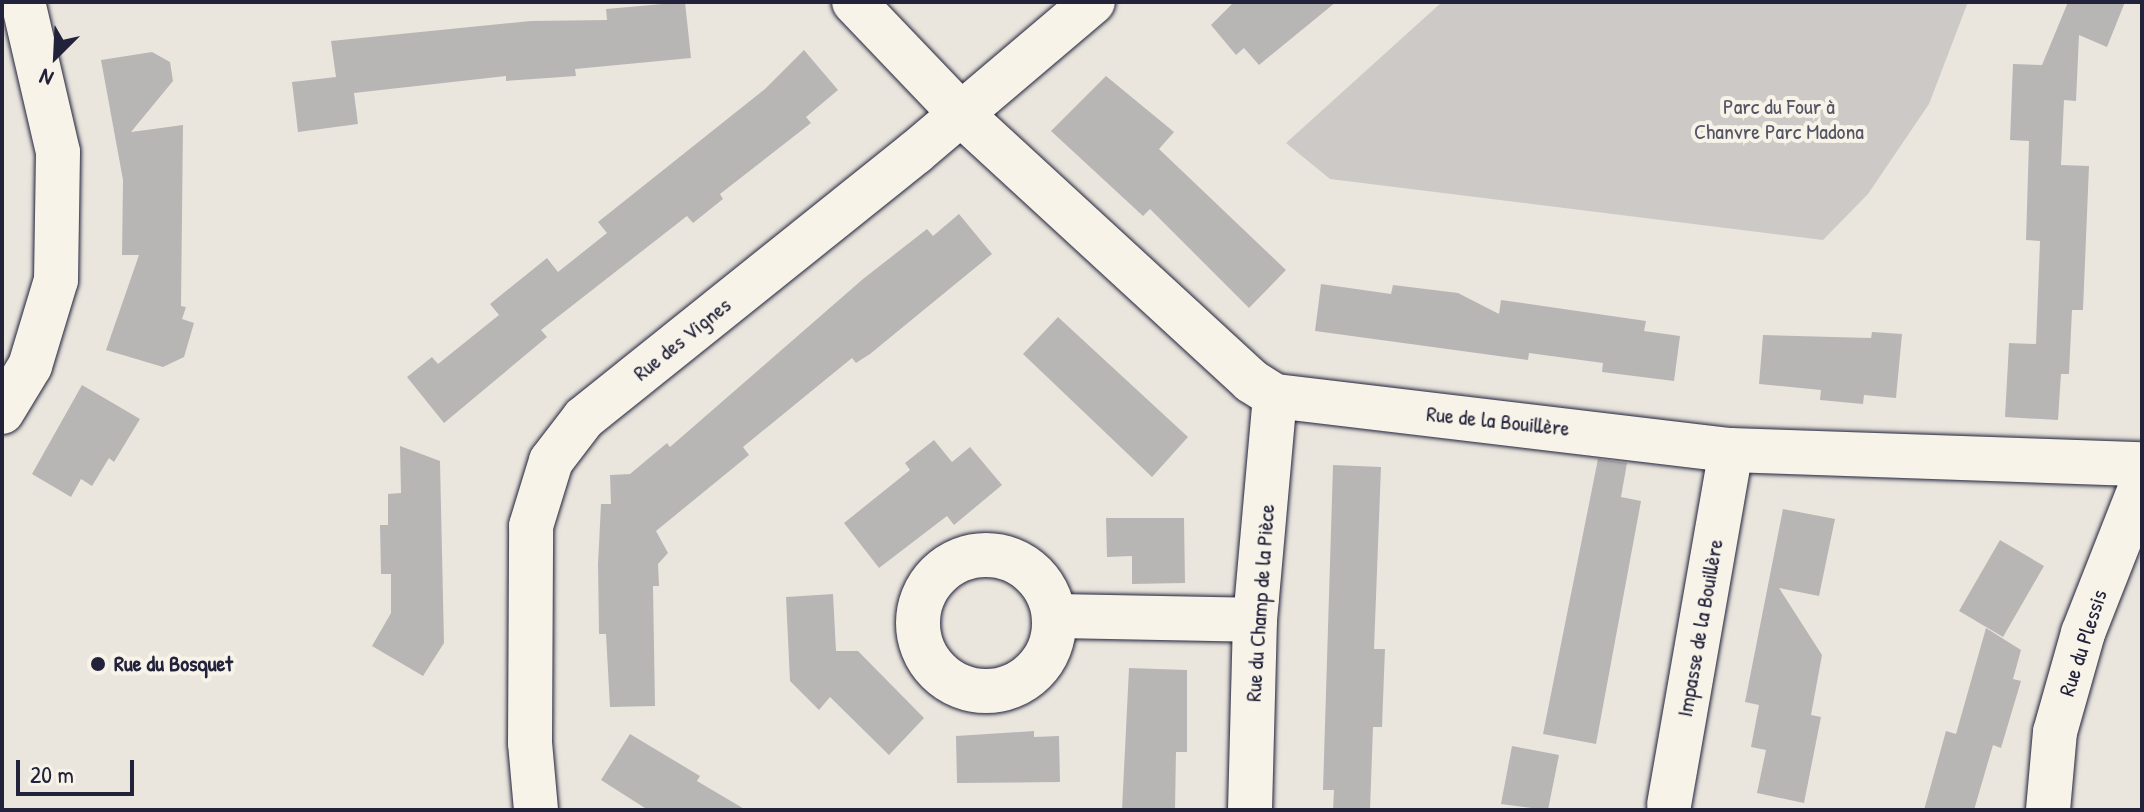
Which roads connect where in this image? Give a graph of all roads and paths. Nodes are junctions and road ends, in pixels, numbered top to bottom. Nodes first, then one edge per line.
1 (23, 2) edge
2 (854, 2) edge
3 (1093, 2) edge
4 (961, 114) junction
5 (1275, 396) junction
6 (2, 412) edge
7 (1731, 450) junction
8 (2142, 464) edge
9 (2142, 483) edge
10 (1054, 616) dead end
11 (1255, 620) junction
12 (1669, 805) dead end
13 (536, 810) edge
14 (1250, 810) edge
15 (2048, 810) edge

1 - 6 street
2 - 4 street, Rue de la Bouillère
3 - 4 street, Rue des Vignes
4 - 5 street, Rue de la Bouillère
4 - 13 street, Rue des Vignes
5 - 7 street, Rue de la Bouillère
5 - 11 street, Rue du Champ de la Pièce
7 - 8 street, Rue de la Bouillère
7 - 12 street, Impasse de la Bouillère
9 - 15 street, Rue du Plessis
10 - 11 street
11 - 14 street, Rue du Champ de la Pièce

